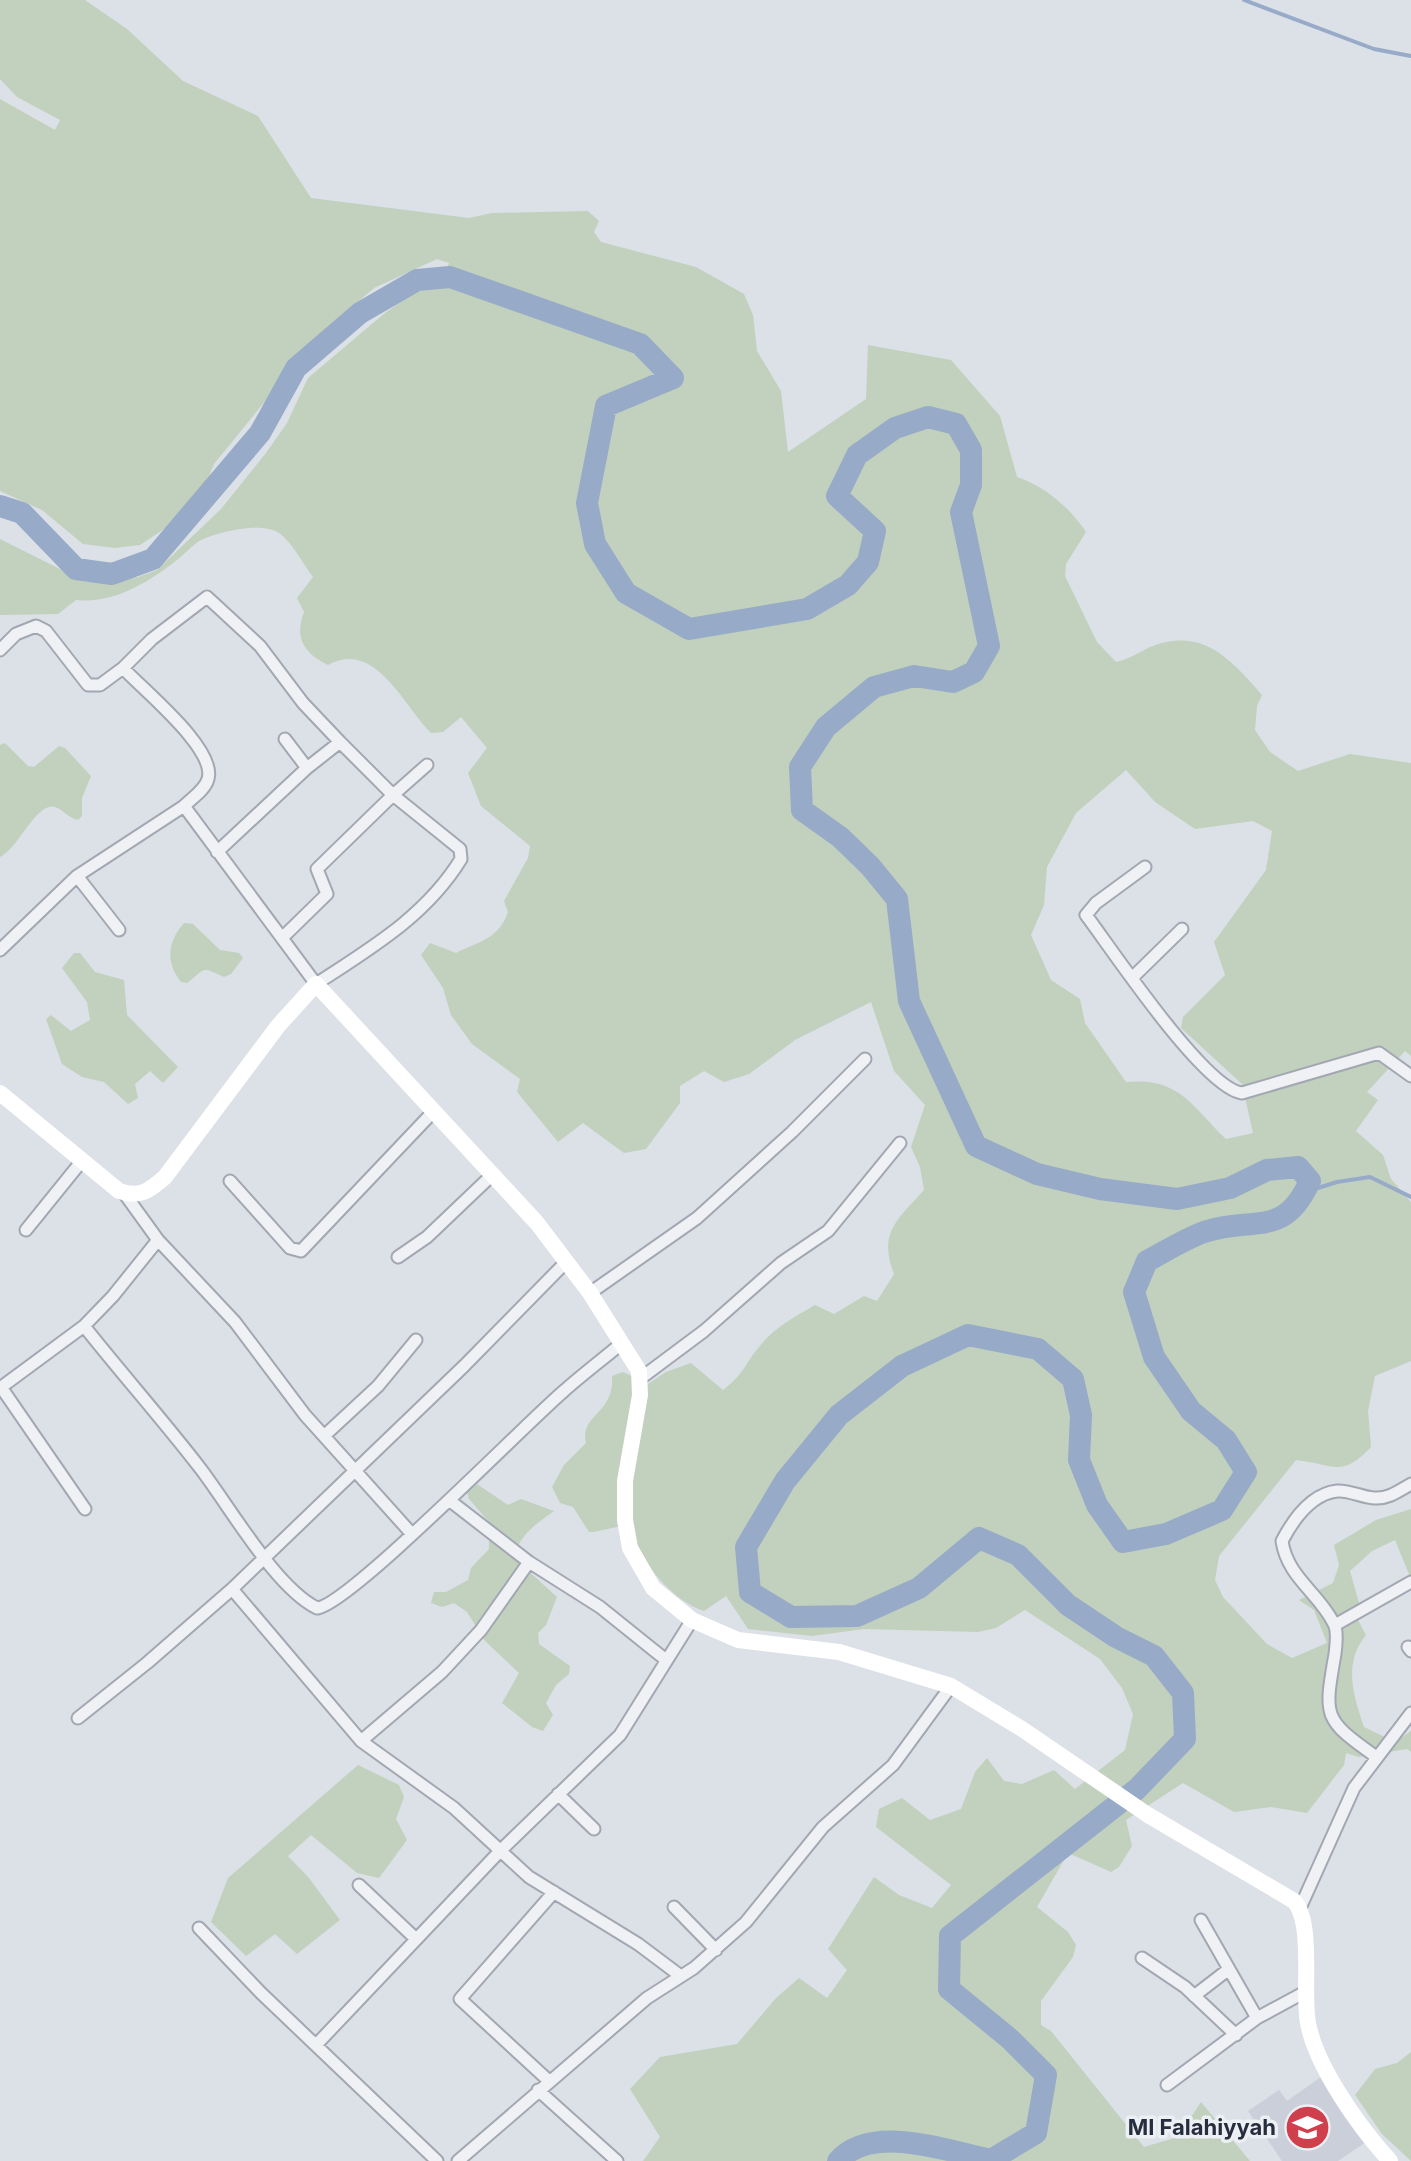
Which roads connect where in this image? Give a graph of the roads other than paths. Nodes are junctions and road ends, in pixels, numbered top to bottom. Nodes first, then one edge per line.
1 (2, 646) edge
2 (123, 668) junction
3 (285, 739) dead end
4 (340, 742) junction
5 (427, 765) dead end
6 (307, 768) junction
7 (393, 795) junction
8 (184, 806) junction
9 (217, 852) junction
10 (1145, 867) dead end
11 (77, 876) junction
12 (1182, 929) dead end
13 (119, 930) dead end
14 (282, 938) junction
15 (0, 950) edge
16 (1132, 978) junction
17 (316, 984) junction
18 (865, 1059) dead end
19 (1411, 1076) edge
20 (0, 1093) edge
21 (432, 1113) junction
22 (900, 1143) dead end
23 (81, 1162) junction
24 (490, 1177) junction
25 (230, 1181) dead end
26 (124, 1193) junction
27 (26, 1230) dead end
28 (158, 1240) junction
29 (398, 1257) dead end
30 (566, 1262) junction
31 (590, 1293) junction
32 (84, 1326) junction
33 (416, 1340) dead end
34 (622, 1343) junction
35 (641, 1378) junction
36 (0, 1388) edge
37 (324, 1436) junction
38 (356, 1471) junction
39 (1411, 1484) edge
40 (449, 1500) junction
41 (85, 1509) dead end
42 (411, 1533) junction
43 (264, 1559) junction
44 (529, 1562) junction
45 (1411, 1582) edge
46 (232, 1589) junction
47 (692, 1620) junction
48 (1335, 1625) junction
49 (666, 1660) junction
50 (951, 1686) junction
51 (1411, 1713) edge
52 (78, 1718) dead end
53 (361, 1741) junction
54 (1375, 1756) junction
55 (558, 1794) junction
56 (594, 1829) dead end
57 (501, 1850) junction
58 (359, 1885) dead end
59 (554, 1892) junction
60 (674, 1907) dead end
61 (1300, 1908) junction
62 (1201, 1920) dead end
63 (199, 1928) dead end
64 (416, 1939) junction
65 (716, 1950) junction
66 (1142, 1958) dead end
67 (1229, 1969) junction
68 (678, 1974) junction
69 (1305, 1992) junction
70 (1194, 1996) junction
71 (1257, 2018) junction
72 (1236, 2035) junction
73 (317, 2044) junction
74 (549, 2081) junction
75 (1167, 2085) dead end
76 (538, 2090) junction
77 (437, 2161) edge
78 (458, 2161) edge
79 (617, 2161) edge
80 (1390, 2161) edge

1 - 2 street
2 - 4 street
2 - 8 street
3 - 6 street
4 - 6 street
4 - 7 street
5 - 7 street
6 - 9 street
7 - 14 street
7 - 17 street
8 - 9 street
8 - 11 street
9 - 14 street
10 - 16 street
11 - 13 street
11 - 15 street
12 - 16 street
14 - 17 street
16 - 19 street
17 - 21 main road
17 - 26 main road
18 - 31 street
20 - 23 main road
21 - 24 main road
21 - 25 street
22 - 35 street
23 - 26 main road
23 - 27 street
24 - 29 street
24 - 30 main road
26 - 28 street
28 - 32 street
28 - 37 street
30 - 31 main road
30 - 38 street
31 - 34 main road
32 - 36 street
32 - 43 street
33 - 37 street
34 - 35 main road
34 - 40 street
35 - 47 main road
36 - 41 street
37 - 38 street
38 - 42 street
38 - 43 street
39 - 48 street
40 - 42 street
40 - 44 street
42 - 43 street
43 - 46 street
44 - 49 street
44 - 53 street
45 - 48 street
46 - 52 street
46 - 53 street
47 - 49 street
47 - 50 main road
48 - 54 street
49 - 55 street
50 - 61 main road
50 - 65 street
51 - 54 street
53 - 57 street
54 - 61 street
55 - 56 street
55 - 57 street
57 - 59 street
57 - 64 street
58 - 64 street
59 - 68 street
59 - 74 street
60 - 65 street
61 - 69 main road
62 - 67 street
63 - 73 street
64 - 73 street
65 - 68 street
66 - 70 street
67 - 70 street
67 - 71 street
68 - 74 street
69 - 71 street
69 - 80 main road
70 - 72 street
71 - 72 street
72 - 75 street
73 - 77 street
74 - 76 street
76 - 78 street
76 - 79 street

